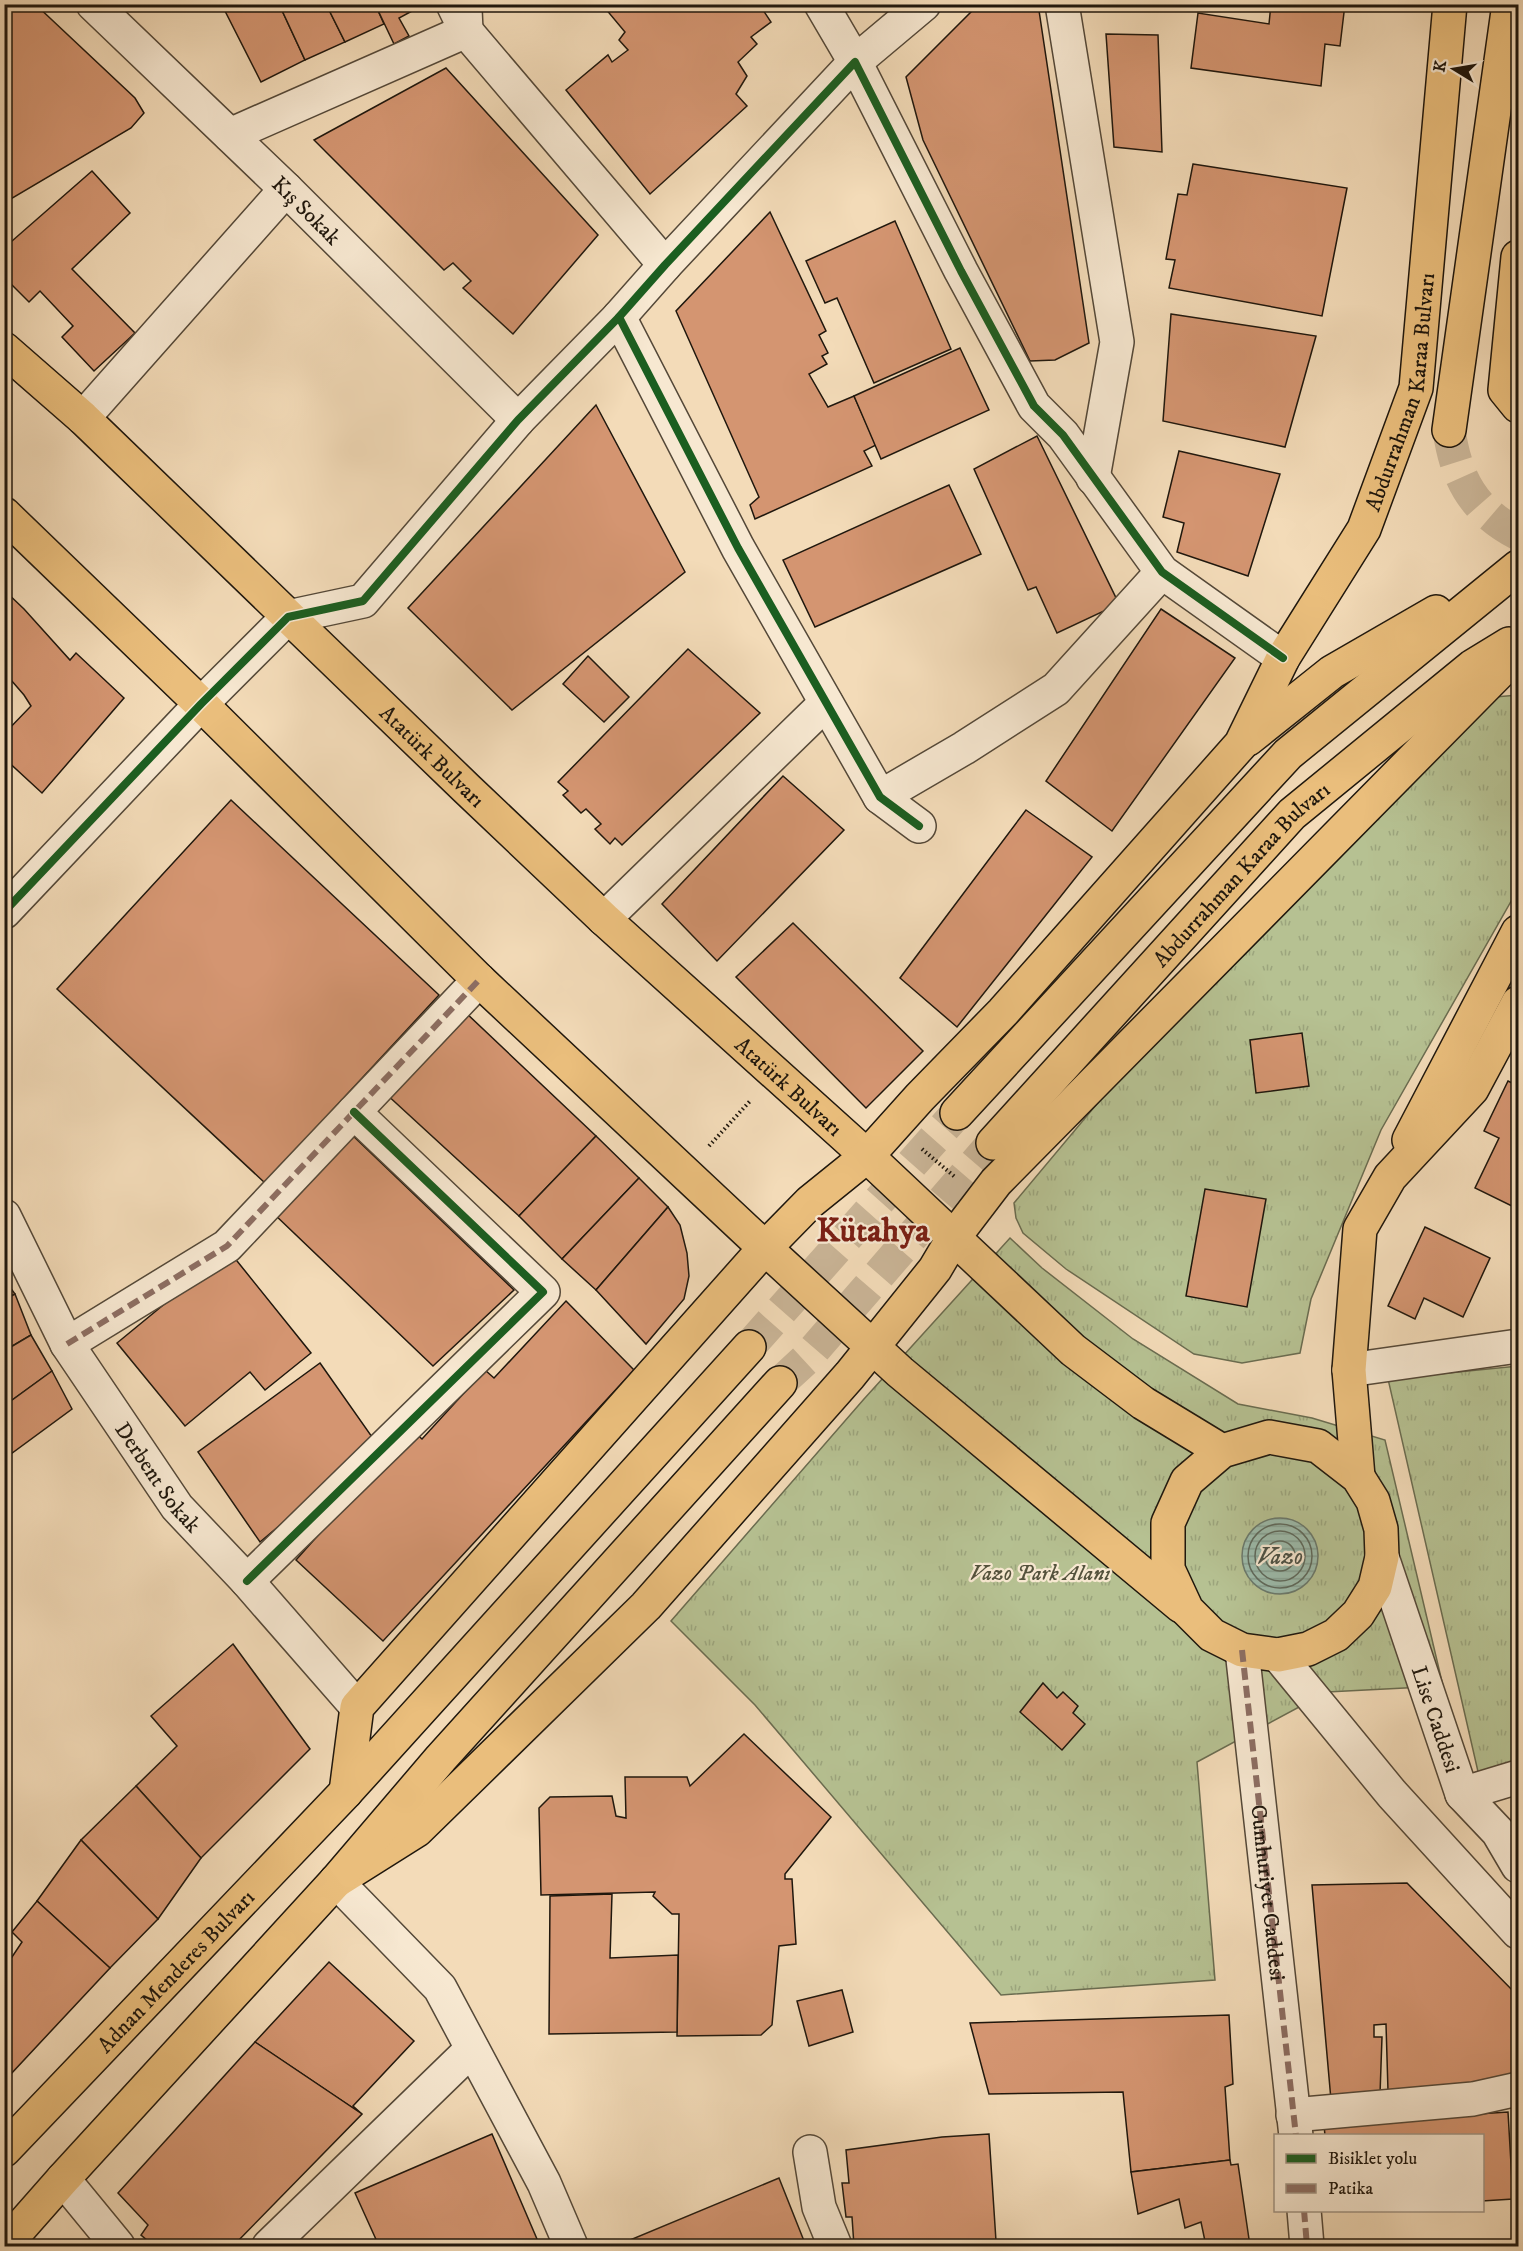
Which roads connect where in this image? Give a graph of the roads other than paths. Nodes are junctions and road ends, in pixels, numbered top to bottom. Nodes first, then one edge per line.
1 (93, 4) edge
2 (821, 4) edge
3 (924, 4) edge
4 (1062, 4) edge
5 (1450, 4) edge
6 (1509, 6) edge
7 (461, 13) edge
8 (1518, 41) edge
9 (855, 62) junction
10 (230, 135) junction
11 (286, 189) junction
12 (1518, 257) edge
13 (665, 265) junction
14 (619, 317) junction
15 (4, 349) edge
16 (1518, 406) edge
17 (83, 418) junction
18 (518, 420) junction
19 (1449, 430) tunnel mouth
20 (1093, 478) junction
21 (4, 513) edge
22 (1518, 566) edge
23 (1162, 572) junction
24 (288, 617) junction
25 (1518, 639) edge
26 (1518, 653) edge
27 (1283, 658) junction
28 (826, 703) junction
29 (201, 704) junction
30 (1241, 744) junction
31 (880, 797) junction
32 (919, 826) dead end
33 (4, 912) edge
34 (604, 919) junction
35 (1518, 932) edge
36 (478, 980) junction
37 (1518, 1003) edge
38 (354, 1113) junction
39 (957, 1113) tunnel mouth
40 (993, 1143) tunnel mouth
41 (867, 1156) junction
42 (1390, 1177) junction
43 (4, 1216) edge
44 (954, 1237) junction
45 (765, 1248) junction
46 (67, 1344) junction
47 (1518, 1346) edge
48 (749, 1347) tunnel mouth
49 (873, 1347) junction
50 (1349, 1370) junction
51 (780, 1383) tunnel mouth
52 (1222, 1451) junction
53 (1358, 1477) junction
54 (1382, 1557) junction
55 (247, 1581) junction
56 (1187, 1610) junction
57 (1242, 1650) junction
58 (1278, 1655) junction
59 (357, 1707) junction
60 (1518, 1777) edge
61 (346, 1792) junction
62 (1462, 1794) junction
63 (1518, 1866) edge
64 (336, 1881) junction
65 (1518, 1932) edge
66 (472, 2049) junction
67 (1518, 2089) edge
68 (1294, 2125) edge
69 (8, 2137) edge
70 (810, 2152) dead end
71 (63, 2179) junction
72 (1304, 2212) edge
73 (4, 2246) edge
74 (118, 2247) edge
75 (269, 2247) edge
76 (571, 2247) edge
77 (835, 2247) edge
78 (1307, 2247) edge

1 - 10 street, Kış Sokak
2 - 9 street
3 - 9 street
4 - 20 street
5 - 27 main road, Abdurrahman Karaa Bulvarı
6 - 8 main road, Abdurrahman Karaa Bulvarı
6 - 19 main road, Abdurrahman Karaa Bulvarı
7 - 10 street
7 - 13 street
9 - 13 street
9 - 20 street
10 - 11 street, Kış Sokak
11 - 17 street
11 - 18 street, Kış Sokak
12 - 16 main road
13 - 14 street
14 - 18 street
14 - 28 street
15 - 17 main road, Atatürk Bulvarı
17 - 24 main road, Atatürk Bulvarı
18 - 24 street
20 - 23 street
21 - 29 main road
22 - 30 main road, Abdurrahman Karaa Bulvarı
22 - 39 main road
23 - 27 street
23 - 31 street
24 - 29 street
24 - 34 main road, Atatürk Bulvarı
25 - 40 main road, Abdurrahman Karaa Bulvarı
26 - 44 main road
27 - 30 main road, Abdurrahman Karaa Bulvarı
28 - 31 street
28 - 34 street
29 - 33 street
29 - 36 main road
30 - 41 main road, Abdurrahman Karaa Bulvarı
31 - 32 street
34 - 41 main road, Atatürk Bulvarı
35 - 42 main road
36 - 38 street
36 - 45 main road
37 - 42 main road
38 - 46 street
38 - 55 street
41 - 44 main road, Atatürk Bulvarı
41 - 45 main road, Abdurrahman Karaa Bulvarı
42 - 50 main road
43 - 46 street, Derbent Sokak
44 - 49 main road
44 - 52 main road, Atatürk Bulvarı
45 - 49 main road
45 - 59 main road, Abdurrahman Karaa Bulvarı
46 - 55 street, Derbent Sokak
47 - 50 street
48 - 61 main road, Adnan Menderes Bulvarı
49 - 56 main road
49 - 64 main road
50 - 53 main road
51 - 64 main road
52 - 53 main road
52 - 56 main road
53 - 54 main road
54 - 58 main road
54 - 62 street, Lise Caddesi
55 - 59 street, Derbent Sokak
56 - 57 main road
57 - 58 main road
57 - 68 street, Cumhuriyet Caddesi
58 - 65 street
59 - 61 main road
60 - 62 street
61 - 69 main road, Adnan Menderes Bulvarı
62 - 63 street, Lise Caddesi
64 - 66 street
64 - 71 main road
66 - 75 street
66 - 76 street
67 - 68 street
70 - 77 street
71 - 73 main road
71 - 74 street
72 - 78 street

